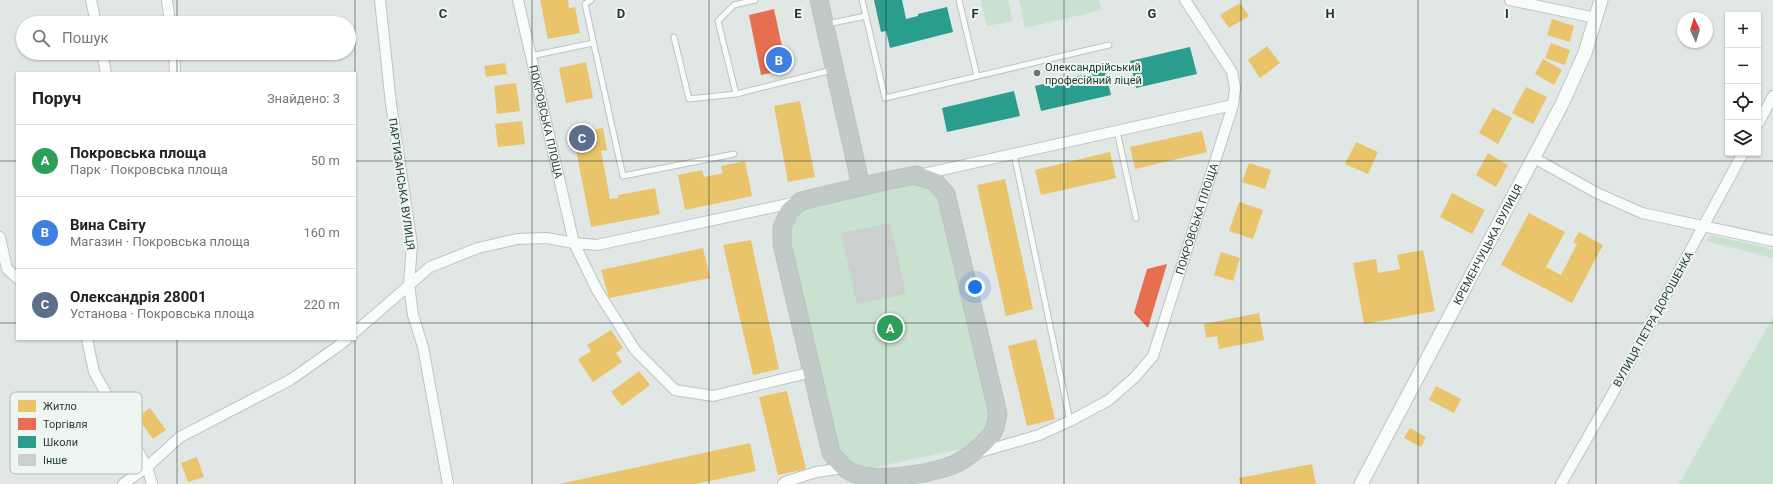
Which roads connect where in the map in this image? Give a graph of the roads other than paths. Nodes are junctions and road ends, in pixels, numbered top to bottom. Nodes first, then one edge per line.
1 (91, 0) edge
2 (167, 0) edge
3 (380, 0) edge
4 (518, 0) edge
5 (591, 0) edge
6 (755, 0) edge
7 (819, 0) edge
8 (862, 0) edge
9 (960, 0) edge
10 (1185, 0) edge
11 (1510, 0) edge
12 (1601, 0) edge
13 (94, 16) edge
14 (169, 16) edge
15 (866, 16) junction
16 (1596, 18) junction
17 (824, 24) junction
18 (674, 37) dead end
19 (593, 43) junction
20 (1109, 45) dead end
21 (531, 56) junction
22 (103, 60) edge
23 (174, 60) edge
24 (834, 70) junction
25 (106, 72) edge
26 (175, 72) edge
27 (977, 76) junction
28 (736, 94) junction
29 (1773, 96) edge
30 (1233, 105) junction
31 (1760, 120) edge
32 (1117, 131) junction
33 (734, 154) dead end
34 (1014, 154) junction
35 (1741, 156) edge
36 (1534, 158) junction
37 (916, 175) junction
38 (861, 186) junction
39 (801, 201) junction
40 (1136, 218) dead end
41 (1704, 227) junction
42 (0, 237) edge
43 (1773, 242) edge
44 (574, 244) junction
45 (16, 277) edge
46 (409, 284) junction
47 (356, 331) edge
48 (87, 340) edge
49 (346, 340) edge
50 (812, 372) junction
51 (105, 392) edge
52 (1070, 421) junction
53 (967, 456) junction
54 (142, 458) edge
55 (147, 467) junction
56 (844, 468) junction
57 (142, 471) edge
58 (137, 474) edge
59 (923, 478) edge
60 (123, 484) edge
61 (152, 484) edge
62 (448, 484) edge
63 (783, 484) edge
64 (1361, 484) edge
65 (1561, 484) edge

1 - 13 street
2 - 14 street
3 - 46 street, ПАРТИЗАНСЬКА ВУЛИЦЯ
4 - 21 street, ПОКРОВСЬКА ПЛОЩА
5 - 19 lane
6 - 28 lane
7 - 17 highway
8 - 15 lane
9 - 27 lane
10 - 30 street, ПОКРОВСЬКА ПЛОЩА
11 - 16 street
12 - 16 street, КРЕМЕНЧУЦЬКА ВУЛИЦЯ
15 - 17 lane
15 - 27 lane
16 - 36 street, КРЕМЕНЧУЦЬКА ВУЛИЦЯ
17 - 24 highway
18 - 28 lane
19 - 21 lane
19 - 33 lane
20 - 27 lane
21 - 44 street, ПОКРОВСЬКА ПЛОЩА
22 - 25 street
23 - 26 street
24 - 28 lane
24 - 38 highway
29 - 31 street
30 - 32 street
30 - 52 street, ПОКРОВСЬКА ПЛОЩА
32 - 34 street
32 - 40 lane
34 - 37 street
34 - 52 lane
35 - 41 street, ВУЛИЦЯ ПЕТРА ДОРОШЕНКА
36 - 41 street
36 - 64 street, КРЕМЕНЧУЦЬКА ВУЛИЦЯ
37 - 38 highway
37 - 53 highway, ПОКРОВСЬКА ПЛОЩА
38 - 39 highway
39 - 44 street
39 - 50 highway, ПОКРОВСЬКА ПЛОЩА
41 - 43 street
41 - 65 street, ВУЛИЦЯ ПЕТРА ДОРОШЕНКА
42 - 45 street
44 - 46 street
44 - 50 street, ПОКРОВСЬКА ПЛОЩА
46 - 47 street
46 - 62 street, ПАРТИЗАНСЬКА ВУЛИЦЯ
48 - 51 street
49 - 55 street
50 - 56 highway, ПОКРОВСЬКА ПЛОЩА
52 - 53 street, ПОКРОВСЬКА ПЛОЩА
53 - 59 highway, ПОКРОВСЬКА ПЛОЩА
54 - 55 street
55 - 57 street
55 - 61 street
56 - 59 highway, ПОКРОВСЬКА ПЛОЩА
56 - 63 street
58 - 60 street

